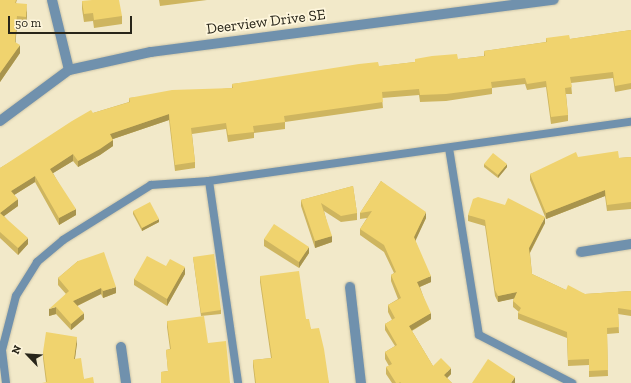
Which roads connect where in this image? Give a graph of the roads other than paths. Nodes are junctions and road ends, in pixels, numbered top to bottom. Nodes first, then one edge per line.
1 (52, 0) edge
2 (554, 0) edge
3 (70, 70) junction
4 (0, 121) edge
5 (631, 122) edge
6 (449, 148) junction
7 (208, 181) junction
8 (631, 244) edge
9 (581, 252) dead end
10 (350, 287) dead end
11 (121, 347) dead end
12 (1, 350) edge
13 (6, 383) edge
14 (126, 383) edge
15 (238, 383) edge
16 (361, 383) edge
17 (572, 383) edge

1 - 3 street
2 - 3 street, Deerview Drive SE
3 - 4 street, Deerview Drive SE
5 - 6 lane
6 - 7 lane
6 - 17 lane
7 - 12 lane
7 - 15 lane
8 - 9 street
10 - 16 street
11 - 14 street
12 - 13 lane

